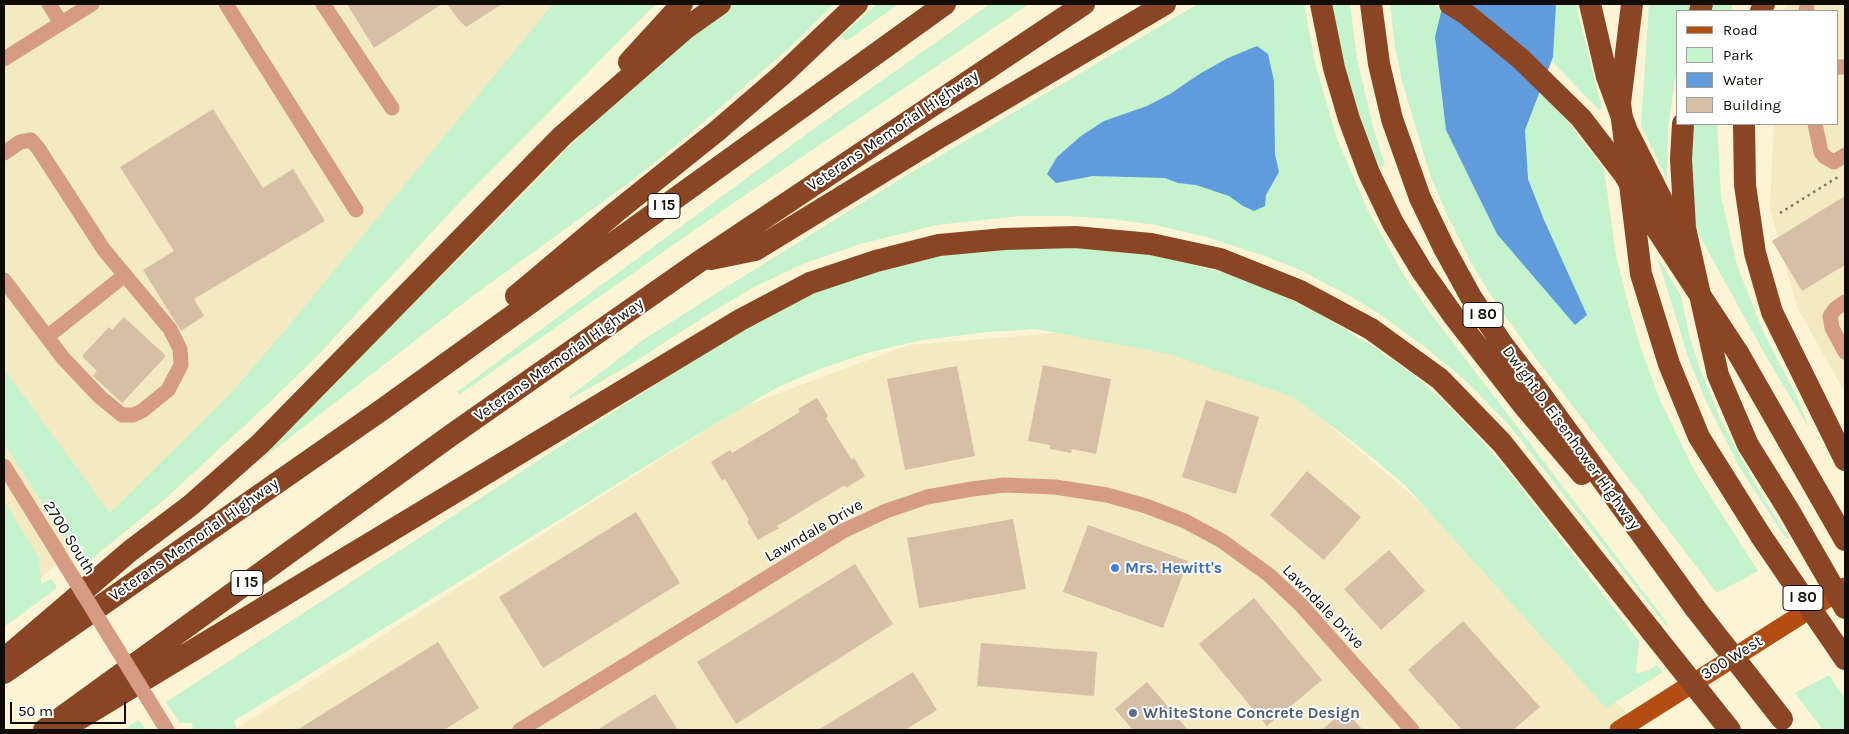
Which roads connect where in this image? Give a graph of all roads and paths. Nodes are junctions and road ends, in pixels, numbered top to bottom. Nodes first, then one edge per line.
1 (49, 4) edge
2 (92, 4) edge
3 (226, 4) edge
4 (323, 4) edge
5 (682, 4) edge
6 (720, 4) edge
7 (857, 4) edge
8 (945, 4) edge
9 (1084, 4) edge
10 (1165, 4) edge
11 (1321, 4) edge
12 (1371, 4) edge
13 (1450, 4) edge
14 (1590, 4) edge
15 (1632, 4) edge
16 (61, 23) junction
17 (5, 54) edge
18 (392, 108) dead end
19 (1684, 125) edge
20 (1744, 125) edge
21 (1814, 125) edge
22 (562, 136) junction
23 (4, 153) edge
24 (1845, 155) edge
25 (1845, 172) edge
26 (356, 210) dead end
27 (1780, 213) dead end
28 (700, 261) junction
29 (125, 276) junction
30 (4, 280) edge
31 (1845, 302) edge
32 (47, 337) junction
33 (1845, 352) edge
34 (1738, 353) junction
35 (383, 409) junction
36 (1845, 460) edge
37 (4, 466) edge
38 (1845, 540) edge
39 (1679, 586) junction
40 (1845, 587) edge
41 (1845, 608) edge
42 (4, 659) edge
43 (1845, 659) edge
44 (4, 673) edge
45 (544, 724) edge
46 (1786, 724) edge
47 (44, 730) edge
48 (61, 730) edge
49 (167, 730) edge
50 (520, 730) edge
51 (1412, 730) edge
52 (1619, 730) edge
53 (1730, 730) edge

1 - 16 street
2 - 16 street
3 - 26 street
4 - 18 street
5 - 22 highway
6 - 22 highway
7 - 35 highway
8 - 35 highway, Veterans Memorial Highway / I 15
9 - 28 highway, Veterans Memorial Highway / I 15
10 - 28 highway
11 - 39 highway
12 - 39 highway, Dwight D. Eisenhower Highway / I 80
13 - 34 highway, bridge
14 - 34 highway, bridge
15 - 43 highway, I 80, bridge
16 - 17 street
19 - 41 highway, bridge
20 - 36 highway
21 - 24 street
22 - 42 highway
23 - 29 street
25 - 27 path
28 - 47 highway, Veterans Memorial Highway / I 15
29 - 32 street
29 - 32 street
30 - 32 street
31 - 33 street
34 - 38 highway
35 - 44 highway, Veterans Memorial Highway / I 15
37 - 49 street, 2700 South, bridge
39 - 46 highway, Dwight D. Eisenhower Highway / I 80, bridge
40 - 52 main road, 300 West
45 - 50 street, Lawndale Drive
45 - 51 street, Lawndale Drive
48 - 53 highway, bridge

